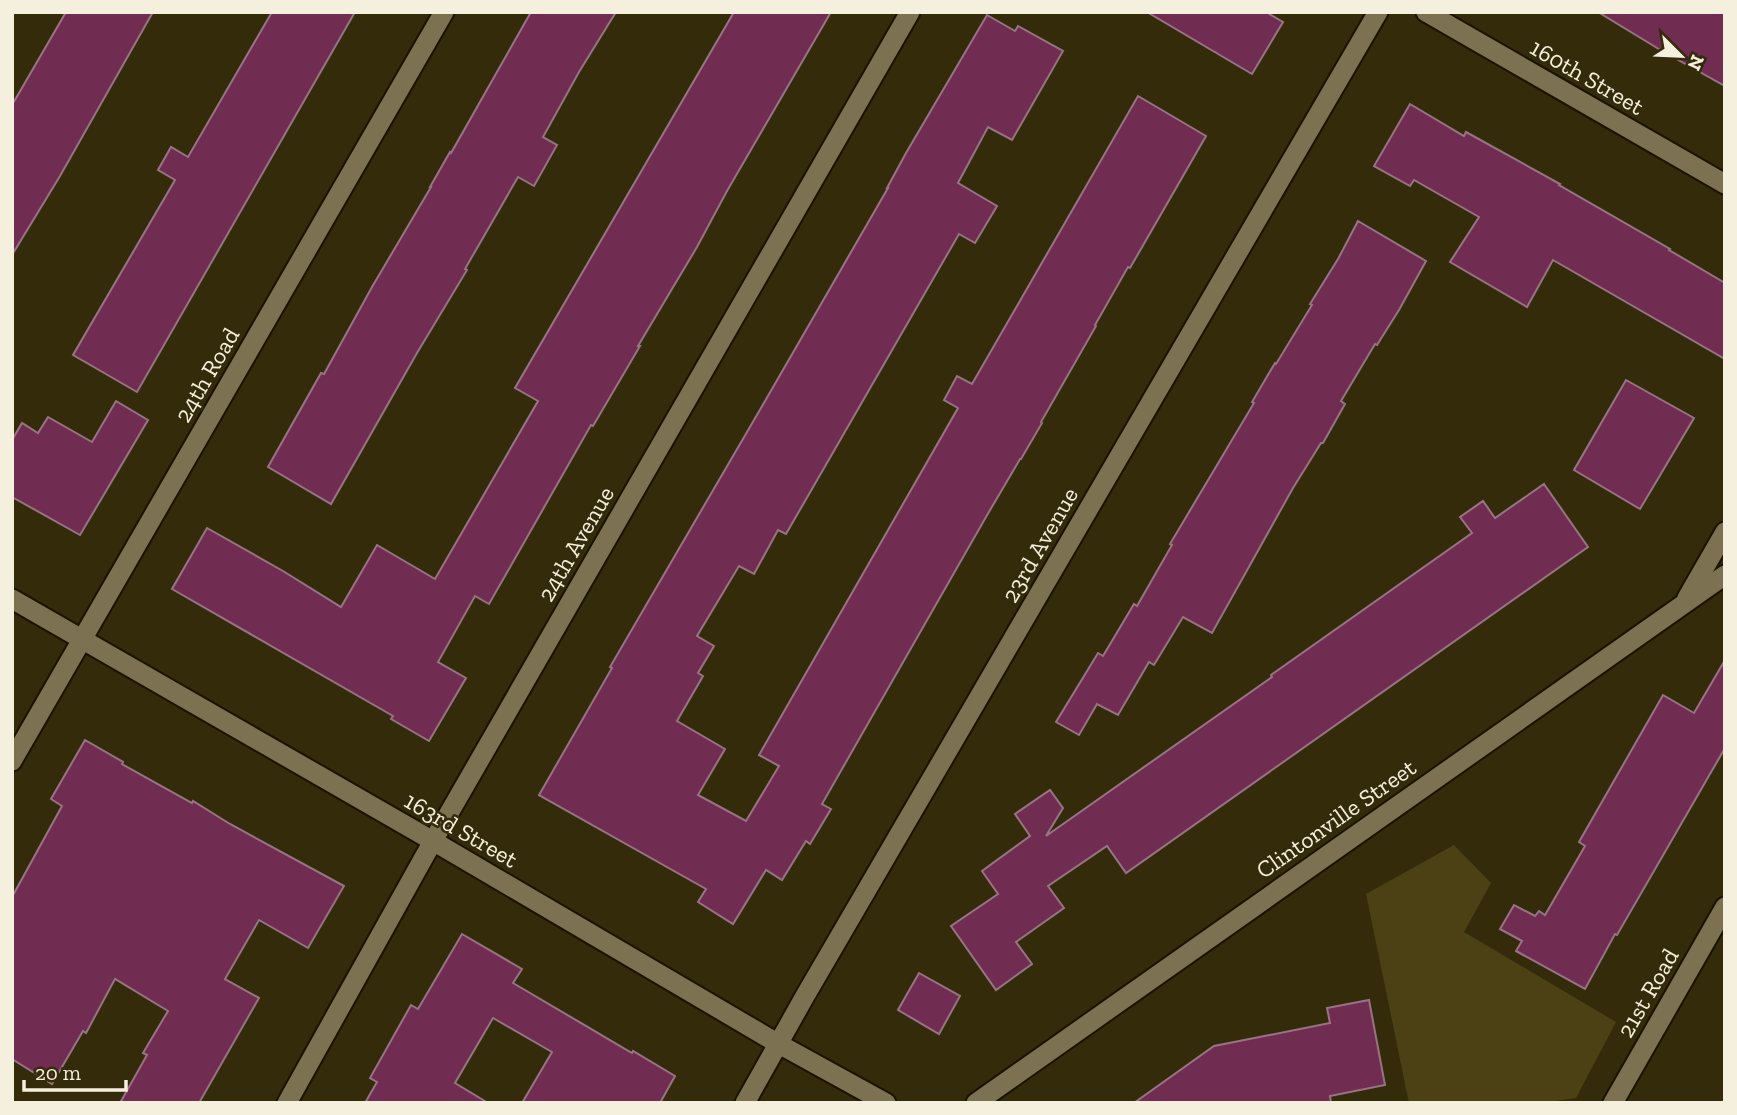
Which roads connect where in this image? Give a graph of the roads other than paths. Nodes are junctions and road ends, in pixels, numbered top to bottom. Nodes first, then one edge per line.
1 (444, 12) edge
2 (911, 12) edge
3 (1378, 12) edge
4 (1426, 12) edge
5 (1725, 184) edge
6 (1725, 532) edge
7 (1725, 575) edge
8 (12, 598) edge
9 (1685, 602) junction
10 (83, 639) junction
11 (12, 761) edge
12 (433, 841) junction
13 (1725, 907) edge
14 (777, 1043) junction
15 (287, 1103) edge
16 (745, 1103) edge
17 (886, 1103) edge
18 (975, 1103) edge
19 (1613, 1103) edge

1 - 10 street, 24th Road
2 - 12 street, 24th Avenue
3 - 14 street, 23rd Avenue
4 - 5 street, 160th Street
6 - 9 street
7 - 9 street, Clintonville Street
8 - 10 street, 163rd Street
9 - 18 street, Clintonville Street
10 - 11 street, 24th Road
10 - 12 street, 163rd Street
12 - 14 street, 163rd Street
12 - 15 street, 24th Avenue
13 - 19 street, 21st Road
14 - 16 street, 23rd Avenue
14 - 17 street, 163rd Street

